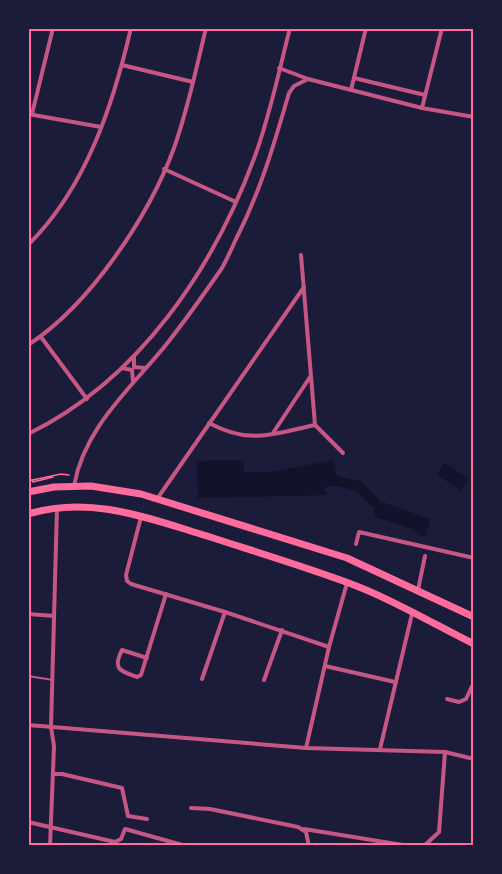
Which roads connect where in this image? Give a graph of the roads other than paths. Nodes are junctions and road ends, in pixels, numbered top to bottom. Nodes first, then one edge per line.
1 (53, 28) edge
2 (130, 28) edge
3 (206, 28) edge
4 (290, 28) edge
5 (366, 28) edge
6 (442, 28) edge
7 (122, 65) junction
8 (279, 68) junction
9 (354, 78) junction
10 (308, 79) junction
11 (193, 82) junction
12 (351, 90) junction
13 (425, 95) junction
14 (422, 108) junction
15 (30, 114) edge
16 (474, 117) edge
17 (101, 127) junction
18 (164, 169) junction
19 (236, 202) junction
20 (28, 245) edge
21 (301, 255) dead end
22 (304, 287) junction
23 (40, 337) junction
24 (28, 345) edge
25 (134, 356) junction
26 (122, 368) junction
27 (145, 368) junction
28 (311, 376) junction
29 (132, 383) junction
30 (87, 399) junction
31 (209, 423) junction
32 (315, 424) junction
33 (28, 434) edge
34 (272, 434) junction
35 (343, 453) dead end
36 (74, 486) junction
37 (28, 492) edge
38 (157, 499) junction
39 (57, 508) junction
40 (28, 514) edge
41 (141, 516) junction
42 (356, 544) dead end
43 (425, 555) dead end
44 (474, 558) edge
45 (347, 583) junction
46 (418, 591) junction
47 (166, 594) junction
48 (225, 612) junction
49 (28, 614) edge
50 (412, 614) junction
51 (54, 616) junction
52 (474, 617) edge
53 (282, 630) junction
54 (474, 644) edge
55 (329, 647) junction
56 (147, 658) junction
57 (325, 666) junction
58 (28, 676) edge
59 (202, 679) dead end
60 (52, 680) junction
61 (264, 680) dead end
62 (395, 682) junction
63 (474, 682) edge
64 (447, 699) dead end
65 (28, 725) edge
66 (51, 727) junction
67 (306, 748) junction
68 (380, 749) junction
69 (446, 752) junction
70 (474, 759) edge
71 (53, 774) junction
72 (191, 808) dead end
73 (147, 819) dead end
74 (28, 822) edge
75 (50, 828) junction
76 (303, 829) junction
77 (50, 846) edge
78 (186, 846) edge
79 (309, 846) edge
80 (410, 846) edge
81 (424, 846) edge

1 - 15 street
2 - 7 street
3 - 11 street
4 - 8 street
5 - 9 street
6 - 13 street
7 - 11 street
7 - 17 street
8 - 10 street
8 - 19 street
9 - 12 street
9 - 13 street
10 - 12 street
10 - 27 street
11 - 18 street
12 - 14 street
13 - 14 street
14 - 16 street
15 - 17 street
17 - 20 street
18 - 19 street
18 - 23 street
19 - 25 street
21 - 22 street
22 - 28 street
22 - 31 street
23 - 24 street
23 - 30 street
25 - 26 street
25 - 27 street
26 - 29 street
26 - 30 street
27 - 29 street
28 - 32 street
28 - 34 street
29 - 36 street
30 - 33 street
31 - 34 street
31 - 38 street
32 - 34 street
32 - 35 street
36 - 37 main road
36 - 38 main road
38 - 46 main road
39 - 40 main road
39 - 41 main road
39 - 51 street
41 - 45 main road
41 - 47 street
42 - 44 street
43 - 46 street
45 - 50 main road
45 - 55 street
46 - 52 main road
47 - 48 street
47 - 56 street
48 - 53 street
48 - 59 street
49 - 51 street
50 - 54 main road
50 - 62 street
51 - 60 street
53 - 55 street
53 - 61 street
55 - 57 street
56 - 56 street
57 - 62 street
57 - 67 street
58 - 60 lane
60 - 66 street
62 - 68 street
63 - 64 street
65 - 66 street
66 - 67 street
66 - 71 street
67 - 68 street
68 - 69 street
69 - 70 street
69 - 81 street
71 - 73 street
71 - 75 street
72 - 76 street
74 - 75 street
75 - 77 street
75 - 78 street
76 - 79 street
76 - 80 street

